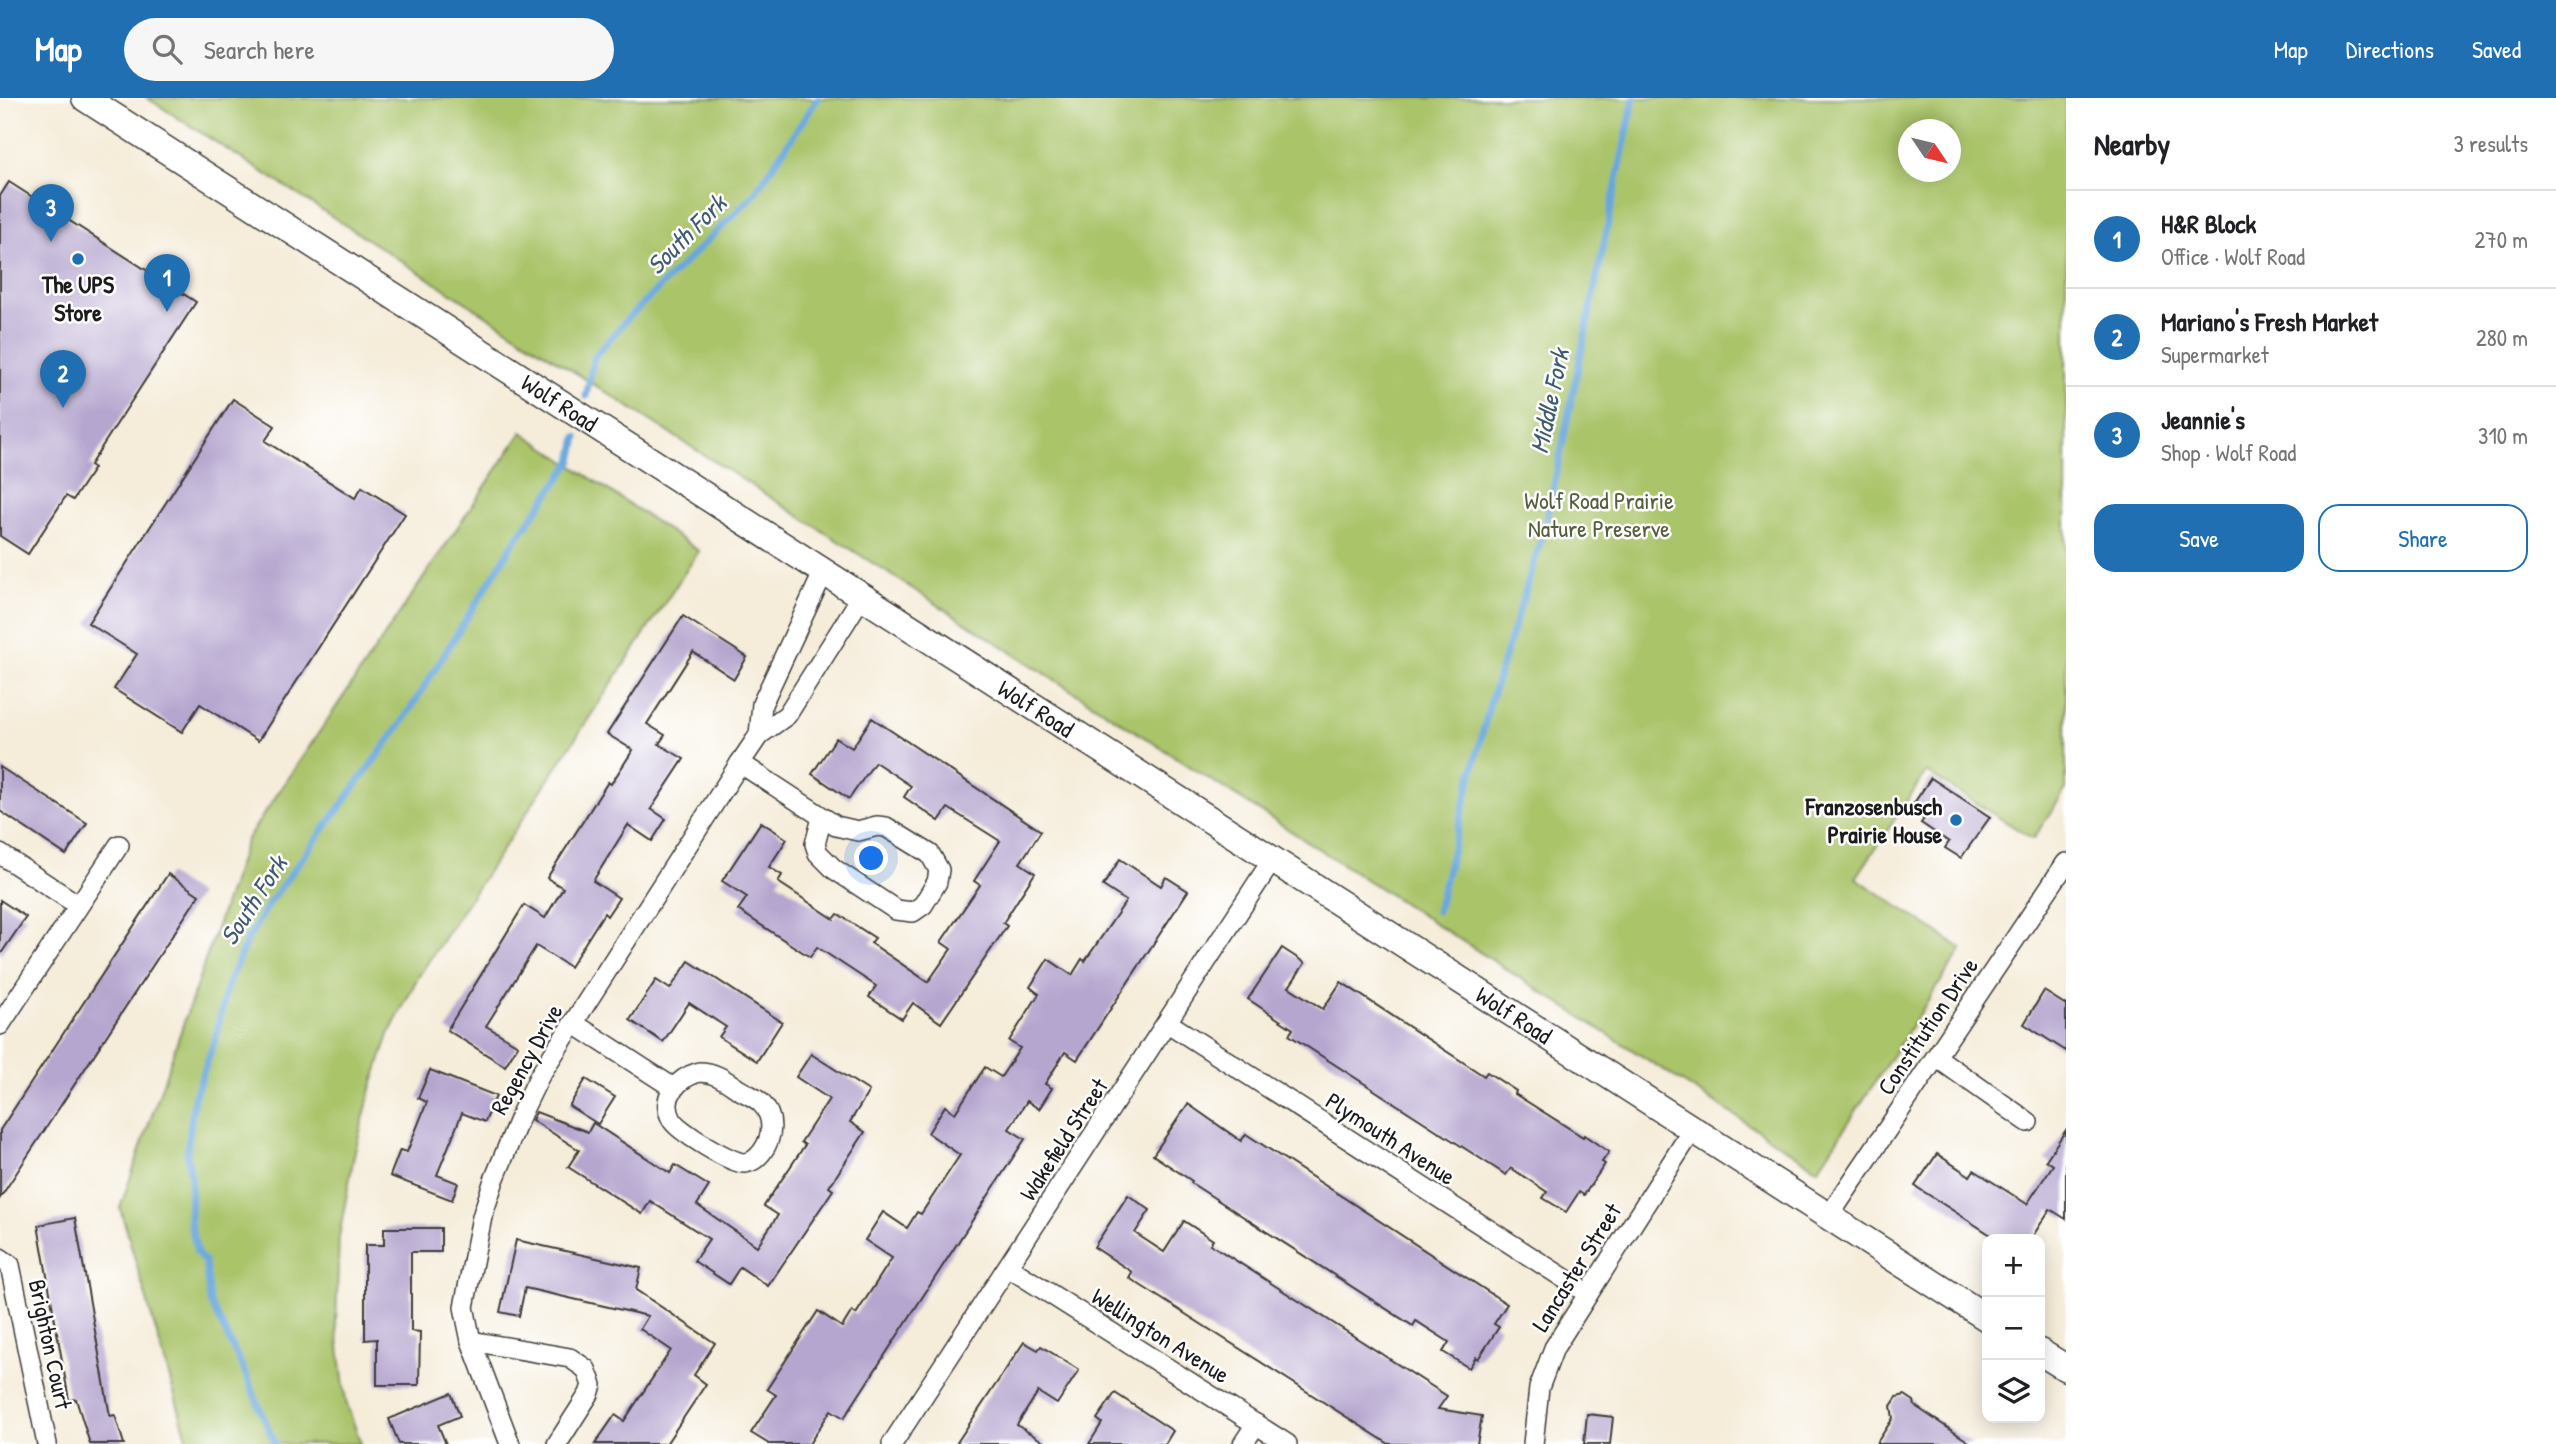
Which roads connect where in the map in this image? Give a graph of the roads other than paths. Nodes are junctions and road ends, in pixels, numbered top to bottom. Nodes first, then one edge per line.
1 (85, 98) edge
2 (824, 571) junction
3 (862, 596) junction
4 (759, 734) junction
5 (740, 763) junction
6 (822, 818) junction
7 (119, 845) dead end
8 (0, 854) edge
9 (1273, 859) junction
10 (2066, 863) edge
11 (78, 905) junction
12 (573, 1023) junction
13 (1168, 1023) junction
14 (0, 1025) edge
15 (1936, 1057) junction
16 (672, 1087) junction
17 (2028, 1122) dead end
18 (1693, 1129) junction
19 (1829, 1216) junction
20 (0, 1258) edge
21 (1008, 1266) junction
22 (1587, 1293) junction
23 (1982, 1315) edge
24 (471, 1341) junction
25 (2045, 1355) edge
26 (2066, 1368) edge
27 (1256, 1424) junction
28 (47, 1444) edge
29 (510, 1444) edge
30 (557, 1444) edge
31 (892, 1444) edge
32 (1243, 1444) edge
33 (1287, 1444) edge
34 (1533, 1444) edge

1 - 2 main road, Wolf Road
2 - 3 main road, Wolf Road
2 - 4 street, Regency Drive
3 - 4 street, Regency Drive
3 - 9 main road, Wolf Road
4 - 5 street, Regency Drive
5 - 6 street
5 - 12 street, Regency Drive
6 - 6 street
7 - 11 street
8 - 11 street
9 - 13 street, Wakefield Street
9 - 18 main road, Wolf Road
10 - 15 street, Constitution Drive
11 - 14 street
12 - 16 street
12 - 24 street, Regency Drive
13 - 21 street, Wakefield Street
13 - 22 street, Plymouth Avenue
15 - 17 street
15 - 19 street, Constitution Drive
16 - 16 street
18 - 19 main road, Wolf Road
18 - 22 street, Lancaster Street
19 - 23 main road, Wolf Road
20 - 28 street, Brighton Court
21 - 27 street, Wellington Avenue
21 - 31 street, Wakefield Street
22 - 34 street, Lancaster Street
24 - 29 street, Regency Drive
24 - 30 street
25 - 26 main road
27 - 32 street
27 - 33 street, Wellington Avenue

